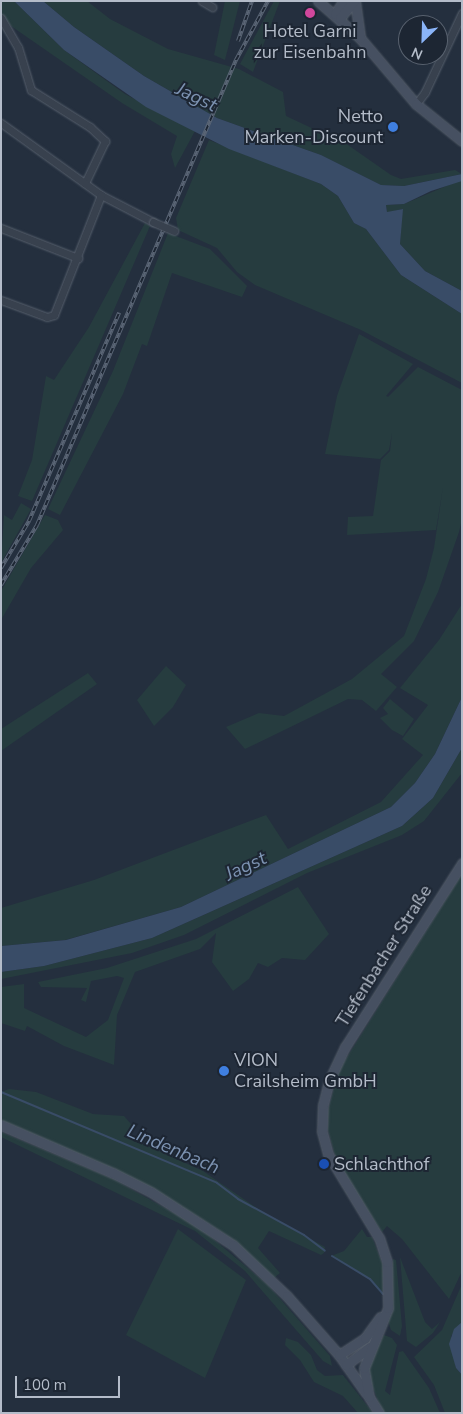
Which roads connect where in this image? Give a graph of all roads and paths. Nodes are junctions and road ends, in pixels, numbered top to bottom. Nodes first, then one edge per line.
1 (202, 1) edge
2 (318, 1) edge
3 (344, 1) edge
4 (355, 1) edge
5 (212, 7) dead end
6 (462, 13) edge
7 (337, 16) junction
8 (1, 18) edge
9 (360, 38) junction
10 (416, 104) junction
11 (1, 123) edge
12 (462, 141) edge
13 (85, 183) junction
14 (101, 195) junction
15 (1, 228) edge
16 (174, 231) dead end
17 (78, 258) junction
18 (1, 300) edge
19 (462, 863) edge
20 (1, 1125) edge
21 (389, 1288) junction
22 (374, 1341) junction
23 (339, 1355) junction
24 (346, 1365) junction
25 (369, 1397) junction
26 (379, 1413) edge

1 - 5 street
2 - 7 main road
3 - 7 main road
4 - 7 main road
4 - 9 main road
6 - 10 street
7 - 9 main road
8 - 13 street
9 - 10 main road
10 - 12 main road
11 - 13 street
13 - 14 street
14 - 16 street, bridge
14 - 17 street
15 - 17 street
17 - 18 street
19 - 21 main road, Tiefenbacher Straße
20 - 23 main road
21 - 22 main road, Tiefenbacher Straße
21 - 23 main road, Tiefenbacher Straße
22 - 24 main road, Tiefenbacher Straße
22 - 25 main road, Tiefenbacher Straße
23 - 24 main road
24 - 25 main road
25 - 26 main road, Tiefenbacher Straße

